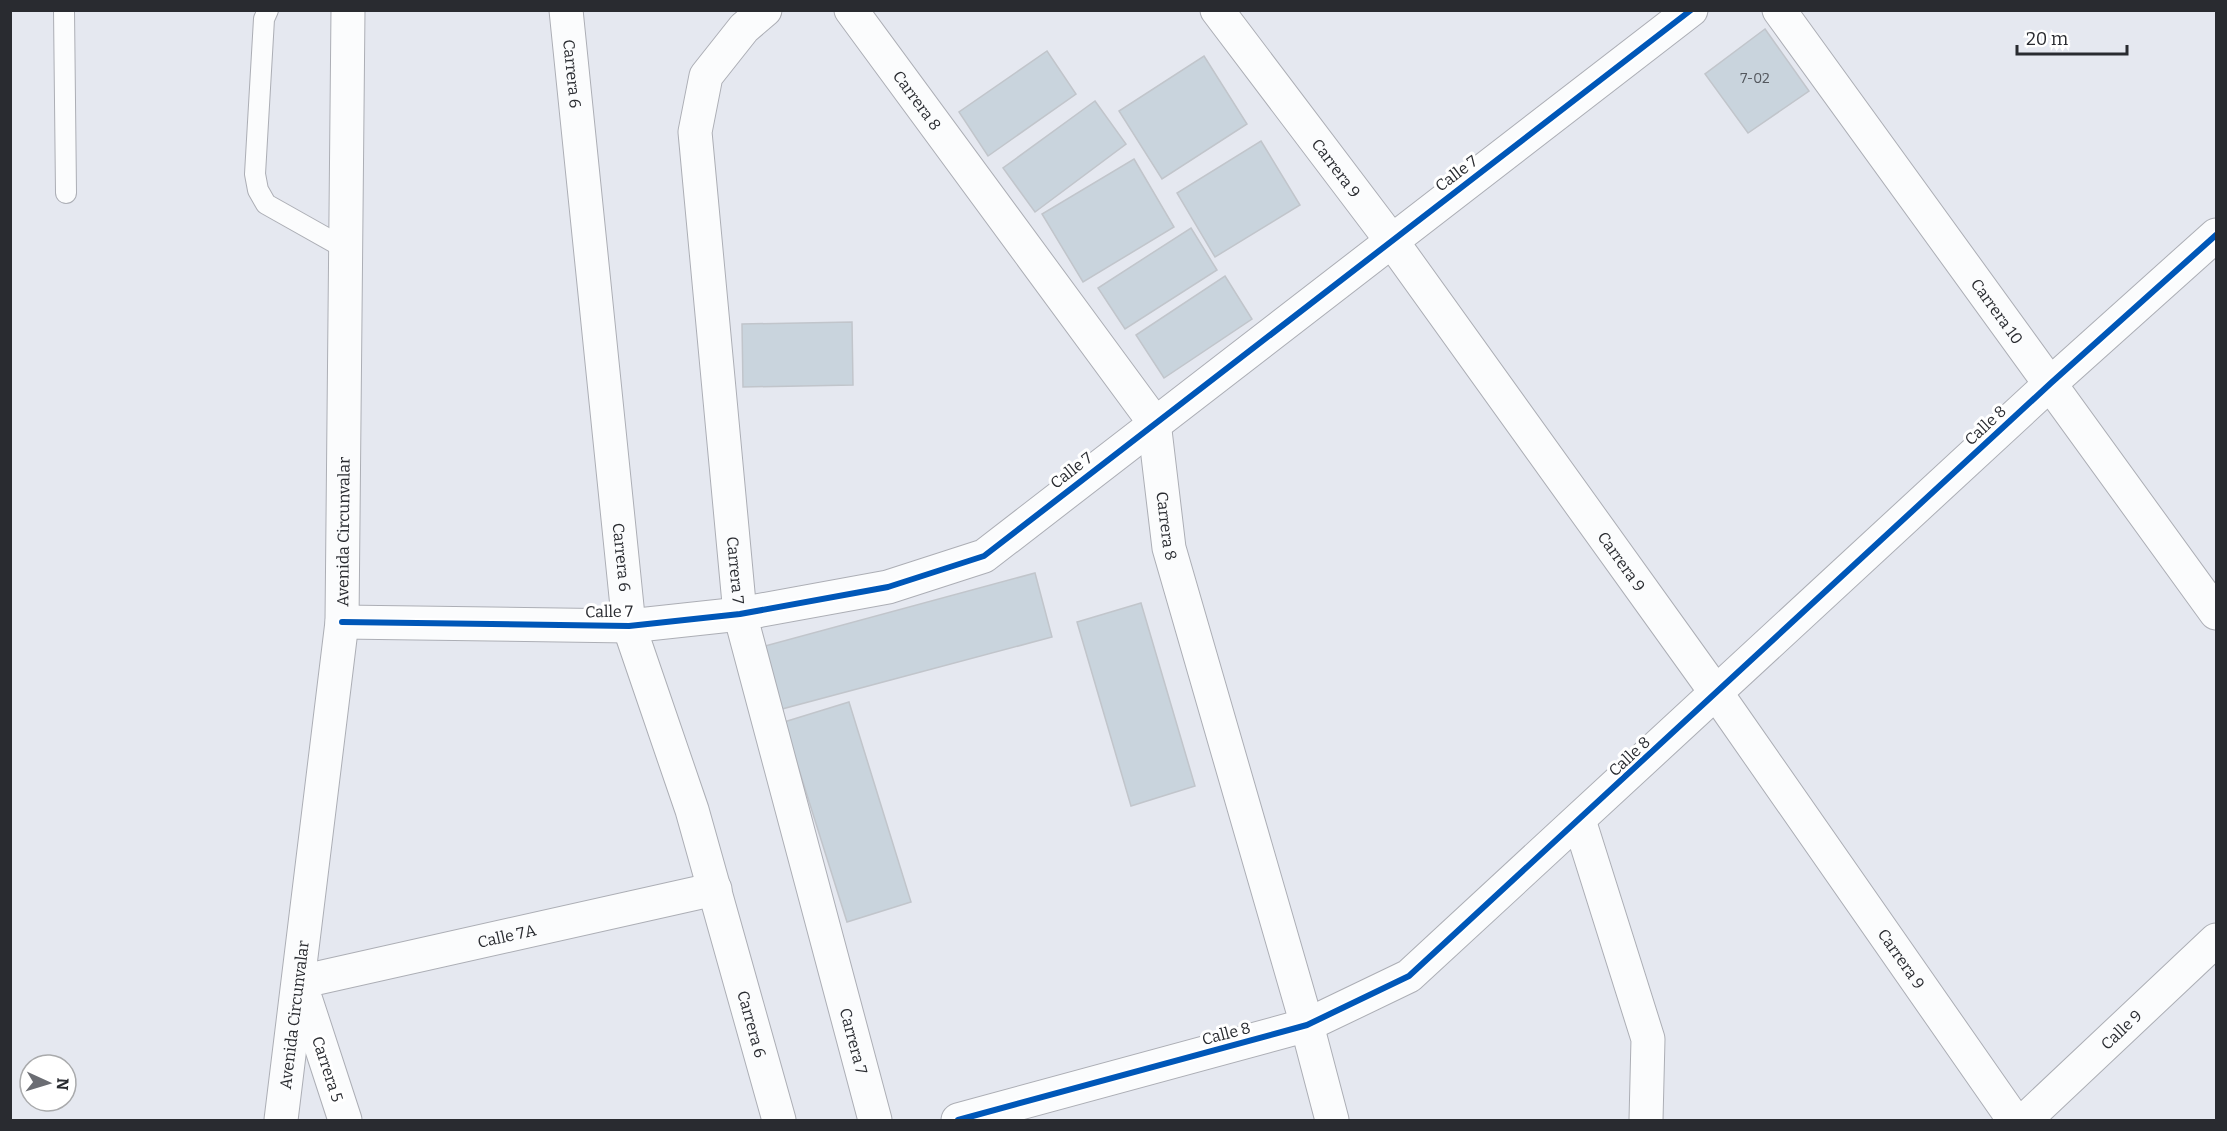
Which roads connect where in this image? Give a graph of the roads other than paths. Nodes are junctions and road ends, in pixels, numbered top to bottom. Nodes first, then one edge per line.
1 (64, 10) edge
2 (268, 10) edge
3 (348, 10) edge
4 (566, 10) edge
5 (765, 10) edge
6 (851, 10) edge
7 (1217, 10) edge
8 (1691, 10) edge
9 (1779, 10) edge
10 (66, 193) dead end
11 (2217, 235) edge
12 (1391, 240) junction
13 (346, 249) junction
14 (2051, 383) junction
15 (1154, 422) junction
16 (2217, 613) edge
17 (740, 614) junction
18 (342, 622) junction
19 (629, 626) junction
20 (1716, 694) junction
21 (1579, 820) junction
22 (715, 889) junction
23 (2217, 940) edge
24 (300, 982) junction
25 (1307, 1025) junction
26 (281, 1120) edge
27 (345, 1120) edge
28 (779, 1120) edge
29 (875, 1120) edge
30 (958, 1120) edge
31 (1332, 1120) edge
32 (1646, 1120) edge
33 (2014, 1120) edge
34 (2025, 1120) edge

1 - 10 lane
2 - 13 lane
3 - 13 street, Avenida Circunvalar
4 - 19 street, Carrera 6
5 - 17 street, Carrera 7
6 - 15 street, Carrera 8
7 - 12 street, Carrera 9
8 - 12 street, Calle 7
9 - 14 street, Carrera 10
11 - 14 street, Calle 8
12 - 15 street, Calle 7
12 - 20 street, Carrera 9
13 - 18 street, Avenida Circunvalar
14 - 16 street, Carrera 10
14 - 20 street, Calle 8
15 - 17 street, Calle 7
15 - 25 street, Carrera 8
17 - 19 street, Calle 7
17 - 29 street, Carrera 7
18 - 19 street, Calle 7
18 - 24 street, Avenida Circunvalar
19 - 22 street, Carrera 6
20 - 21 street, Calle 8
20 - 33 street, Carrera 9
21 - 25 street, Calle 8
21 - 32 street
22 - 24 street, Calle 7A
22 - 28 street, Carrera 6
23 - 34 street, Calle 9
24 - 26 street, Avenida Circunvalar
24 - 27 street, Carrera 5
25 - 30 street, Calle 8
25 - 31 street, Carrera 8

